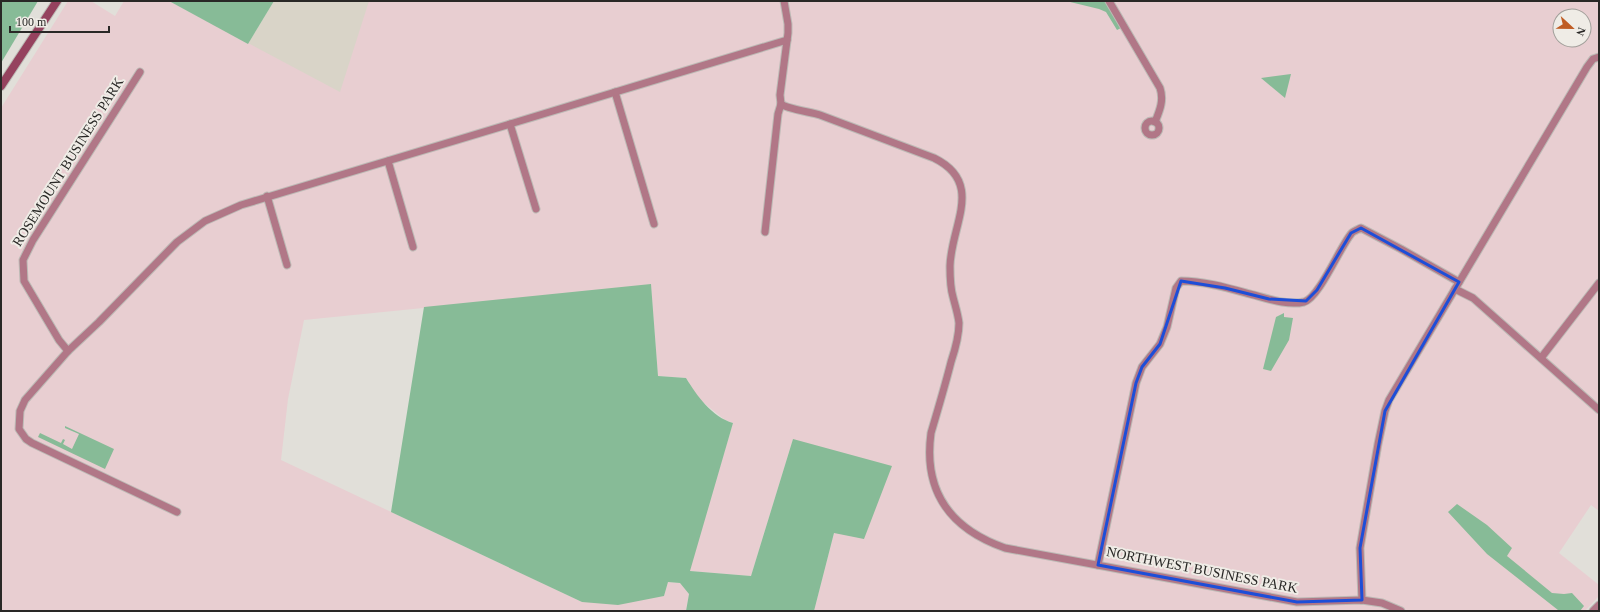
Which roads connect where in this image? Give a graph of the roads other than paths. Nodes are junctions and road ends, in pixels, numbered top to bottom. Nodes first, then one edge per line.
1 (57, 1) edge
2 (784, 1) edge
3 (1109, 1) edge
4 (787, 40) junction
5 (1599, 57) edge
6 (140, 72) dead end
7 (1, 86) edge
8 (615, 92) junction
9 (781, 104) junction
10 (1155, 122) dead end
11 (510, 124) junction
12 (388, 161) junction
13 (267, 196) junction
14 (536, 209) dead end
15 (654, 224) dead end
16 (765, 232) dead end
17 (413, 247) dead end
18 (287, 265) dead end
19 (1599, 283) edge
20 (1457, 286) junction
21 (68, 351) junction
22 (1541, 358) junction
23 (1599, 410) edge
24 (177, 512) dead end
25 (1098, 565) junction
26 (1362, 600) junction
27 (1599, 605) edge
28 (1401, 611) edge
29 (1593, 611) edge

1 - 7 street
2 - 4 street
3 - 10 street
4 - 8 street
4 - 9 street
5 - 20 street
6 - 21 street, ROSEMOUNT BUSINESS PARK
8 - 11 street
8 - 15 street
9 - 16 street
9 - 25 street
11 - 12 street
11 - 14 street
12 - 13 street
12 - 17 street
13 - 18 street
13 - 21 street
19 - 22 street
20 - 22 street
20 - 25 street, NORTHWEST BUSINESS PARK
20 - 26 street
21 - 24 street
22 - 23 street
25 - 26 street, NORTHWEST BUSINESS PARK
26 - 28 street, NORTHWEST BUSINESS PARK
27 - 29 street

